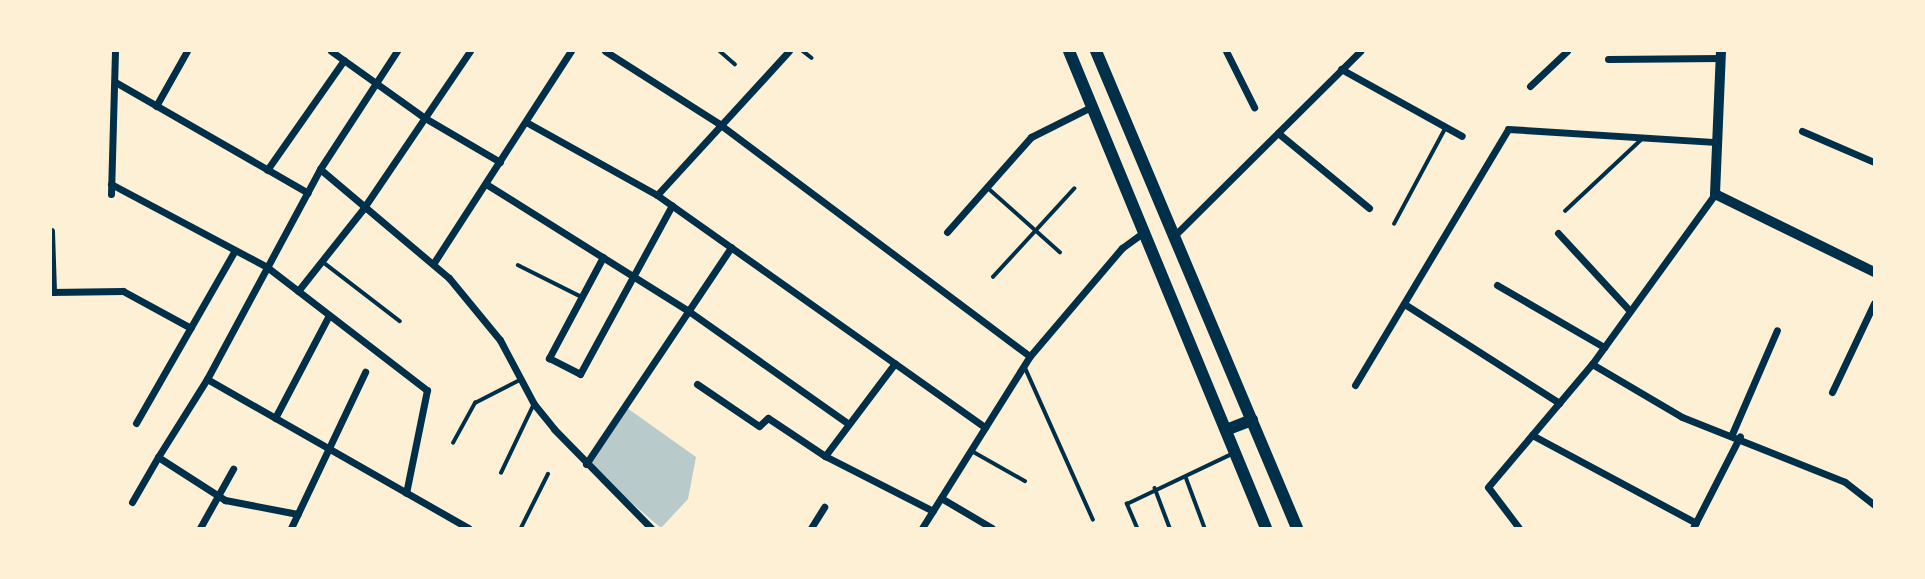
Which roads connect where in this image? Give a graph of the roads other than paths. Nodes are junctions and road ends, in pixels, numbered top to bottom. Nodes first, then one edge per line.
1 (116, 51) edge
2 (187, 51) edge
3 (331, 51) edge
4 (397, 51) edge
5 (470, 51) edge
6 (571, 51) edge
7 (605, 51) edge
8 (720, 51) edge
9 (789, 51) edge
10 (803, 51) edge
11 (1069, 51) edge
12 (1096, 51) edge
13 (1226, 51) edge
14 (1360, 51) edge
15 (1567, 51) edge
16 (1721, 55) edge
17 (812, 58) dead end
18 (1608, 59) dead end
19 (344, 60) junction
20 (735, 64) dead end
21 (1341, 69) junction
22 (375, 82) junction
23 (117, 83) junction
24 (1530, 86) dead end
25 (156, 106) junction
26 (1093, 106) junction
27 (1254, 107) dead end
28 (425, 118) junction
29 (526, 122) junction
30 (718, 123) junction
31 (1446, 127) junction
32 (1802, 131) dead end
33 (1278, 133) junction
34 (1462, 136) dead end
35 (1643, 137) junction
36 (1717, 142) junction
37 (500, 162) junction
38 (1874, 162) edge
39 (320, 169) junction
40 (267, 170) junction
41 (111, 184) junction
42 (486, 184) junction
43 (987, 187) junction
44 (1074, 189) dead end
45 (307, 193) junction
46 (111, 194) dead end
47 (1715, 194) junction
48 (657, 195) junction
49 (672, 205) junction
50 (1369, 208) dead end
51 (363, 209) junction
52 (1565, 211) dead end
53 (1394, 224) dead end
54 (1035, 230) junction
55 (51, 231) edge
56 (1145, 231) junction
57 (947, 232) dead end
58 (1558, 233) dead end
59 (1173, 237) junction
60 (731, 247) junction
61 (235, 250) junction
62 (1060, 252) dead end
63 (603, 257) junction
64 (321, 261) junction
65 (433, 264) junction
66 (518, 265) dead end
67 (267, 267) junction
68 (1874, 272) edge
69 (635, 277) junction
70 (993, 277) dead end
71 (1497, 285) dead end
72 (298, 291) junction
73 (52, 292) edge
74 (582, 297) junction
75 (1874, 303) edge
76 (1406, 305) junction
77 (1630, 311) junction
78 (690, 312) junction
79 (329, 315) junction
80 (400, 321) dead end
81 (191, 328) junction
82 (1777, 330) dead end
83 (1604, 347) junction
84 (1030, 356) junction
85 (895, 363) junction
86 (1592, 364) junction
87 (1024, 365) junction
88 (365, 372) dead end
89 (206, 379) junction
90 (522, 379) junction
91 (697, 384) dead end
92 (1355, 385) dead end
93 (1832, 392) dead end
94 (1559, 403) junction
95 (534, 404) junction
96 (275, 418) junction
97 (1252, 420) junction
98 (136, 423) dead end
99 (849, 424) junction
100 (985, 427) junction
101 (1226, 430) junction
102 (1532, 435) junction
103 (1736, 435) junction
104 (453, 443) dead end
105 (331, 450) junction
106 (971, 450) junction
107 (1234, 453) junction
108 (825, 456) junction
109 (158, 457) junction
110 (586, 464) junction
111 (233, 469) dead end
112 (501, 473) dead end
113 (548, 474) dead end
114 (1186, 477) junction
115 (1025, 481) dead end
116 (1155, 488) junction
117 (406, 493) junction
118 (218, 495) junction
119 (941, 498) junction
120 (132, 502) dead end
121 (1874, 505) edge
122 (824, 507) dead end
123 (933, 511) junction
124 (298, 514) junction
125 (1093, 519) dead end
126 (1695, 525) edge
127 (200, 528) edge
128 (291, 528) edge
129 (468, 528) edge
130 (521, 528) edge
131 (652, 528) edge
132 (811, 528) edge
133 (922, 528) edge
134 (992, 528) edge
135 (1137, 528) edge
136 (1170, 528) edge
137 (1205, 528) edge
138 (1266, 528) edge
139 (1297, 528) edge
140 (1519, 528) edge

1 - 23 street
2 - 25 street
3 - 19 street
4 - 22 street
5 - 28 street
6 - 29 street
7 - 30 street
8 - 20 lane
9 - 30 street
10 - 17 lane
11 - 26 main road
12 - 59 main road
13 - 27 street
14 - 21 street
15 - 24 street
16 - 18 street
16 - 36 street
19 - 22 street
19 - 40 street
21 - 31 street
21 - 33 street
22 - 28 street
22 - 39 street
23 - 25 street
23 - 41 street
25 - 40 street
26 - 43 street
26 - 56 main road
28 - 37 street
28 - 51 street
29 - 37 street
29 - 48 street
30 - 48 street
30 - 84 street
31 - 34 street
31 - 53 lane
32 - 38 street
33 - 50 street
33 - 59 street
35 - 36 street
35 - 52 lane
35 - 76 street
36 - 47 street
37 - 42 street
39 - 45 street
39 - 51 street
40 - 45 street
41 - 46 street
41 - 61 street
42 - 63 street
42 - 65 street
43 - 54 lane
43 - 57 street
44 - 54 lane
45 - 67 street
47 - 68 street
47 - 77 street
48 - 49 street
49 - 60 street
49 - 69 street
51 - 64 street
51 - 65 street
54 - 62 lane
54 - 70 lane
55 - 73 street
56 - 84 street
56 - 101 main road
58 - 77 street
59 - 97 main road
60 - 78 street
60 - 85 street
61 - 67 street
61 - 81 street
63 - 69 street
63 - 74 street
64 - 72 street
64 - 80 lane
65 - 90 street
66 - 74 lane
67 - 72 street
67 - 89 street
69 - 74 street
69 - 78 street
71 - 83 street
72 - 79 street
73 - 81 street
75 - 93 street
76 - 92 street
76 - 94 street
77 - 83 street
78 - 99 street
78 - 110 street
79 - 96 street
79 - 117 street
81 - 98 street
82 - 103 street
83 - 86 street
84 - 87 street
85 - 99 street
85 - 100 street
86 - 94 street
86 - 103 street
87 - 100 street
87 - 125 lane
88 - 105 street
89 - 96 street
89 - 109 street
90 - 95 street
90 - 104 lane
91 - 108 street
94 - 102 street
95 - 110 street
95 - 112 lane
96 - 105 street
97 - 101 main road
97 - 139 main road
99 - 108 street
100 - 106 street
101 - 107 main road
102 - 126 street
102 - 140 street
103 - 121 street
103 - 126 street
105 - 117 street
105 - 124 street
106 - 115 lane
106 - 119 street
107 - 114 lane
107 - 138 main road
108 - 123 street
109 - 118 street
109 - 120 street
110 - 131 street
111 - 118 street
113 - 130 lane
114 - 116 lane
114 - 137 lane
116 - 135 lane
116 - 136 lane
117 - 129 street
118 - 124 street
118 - 127 street
119 - 123 street
119 - 134 street
122 - 132 street
123 - 133 street
124 - 128 street

